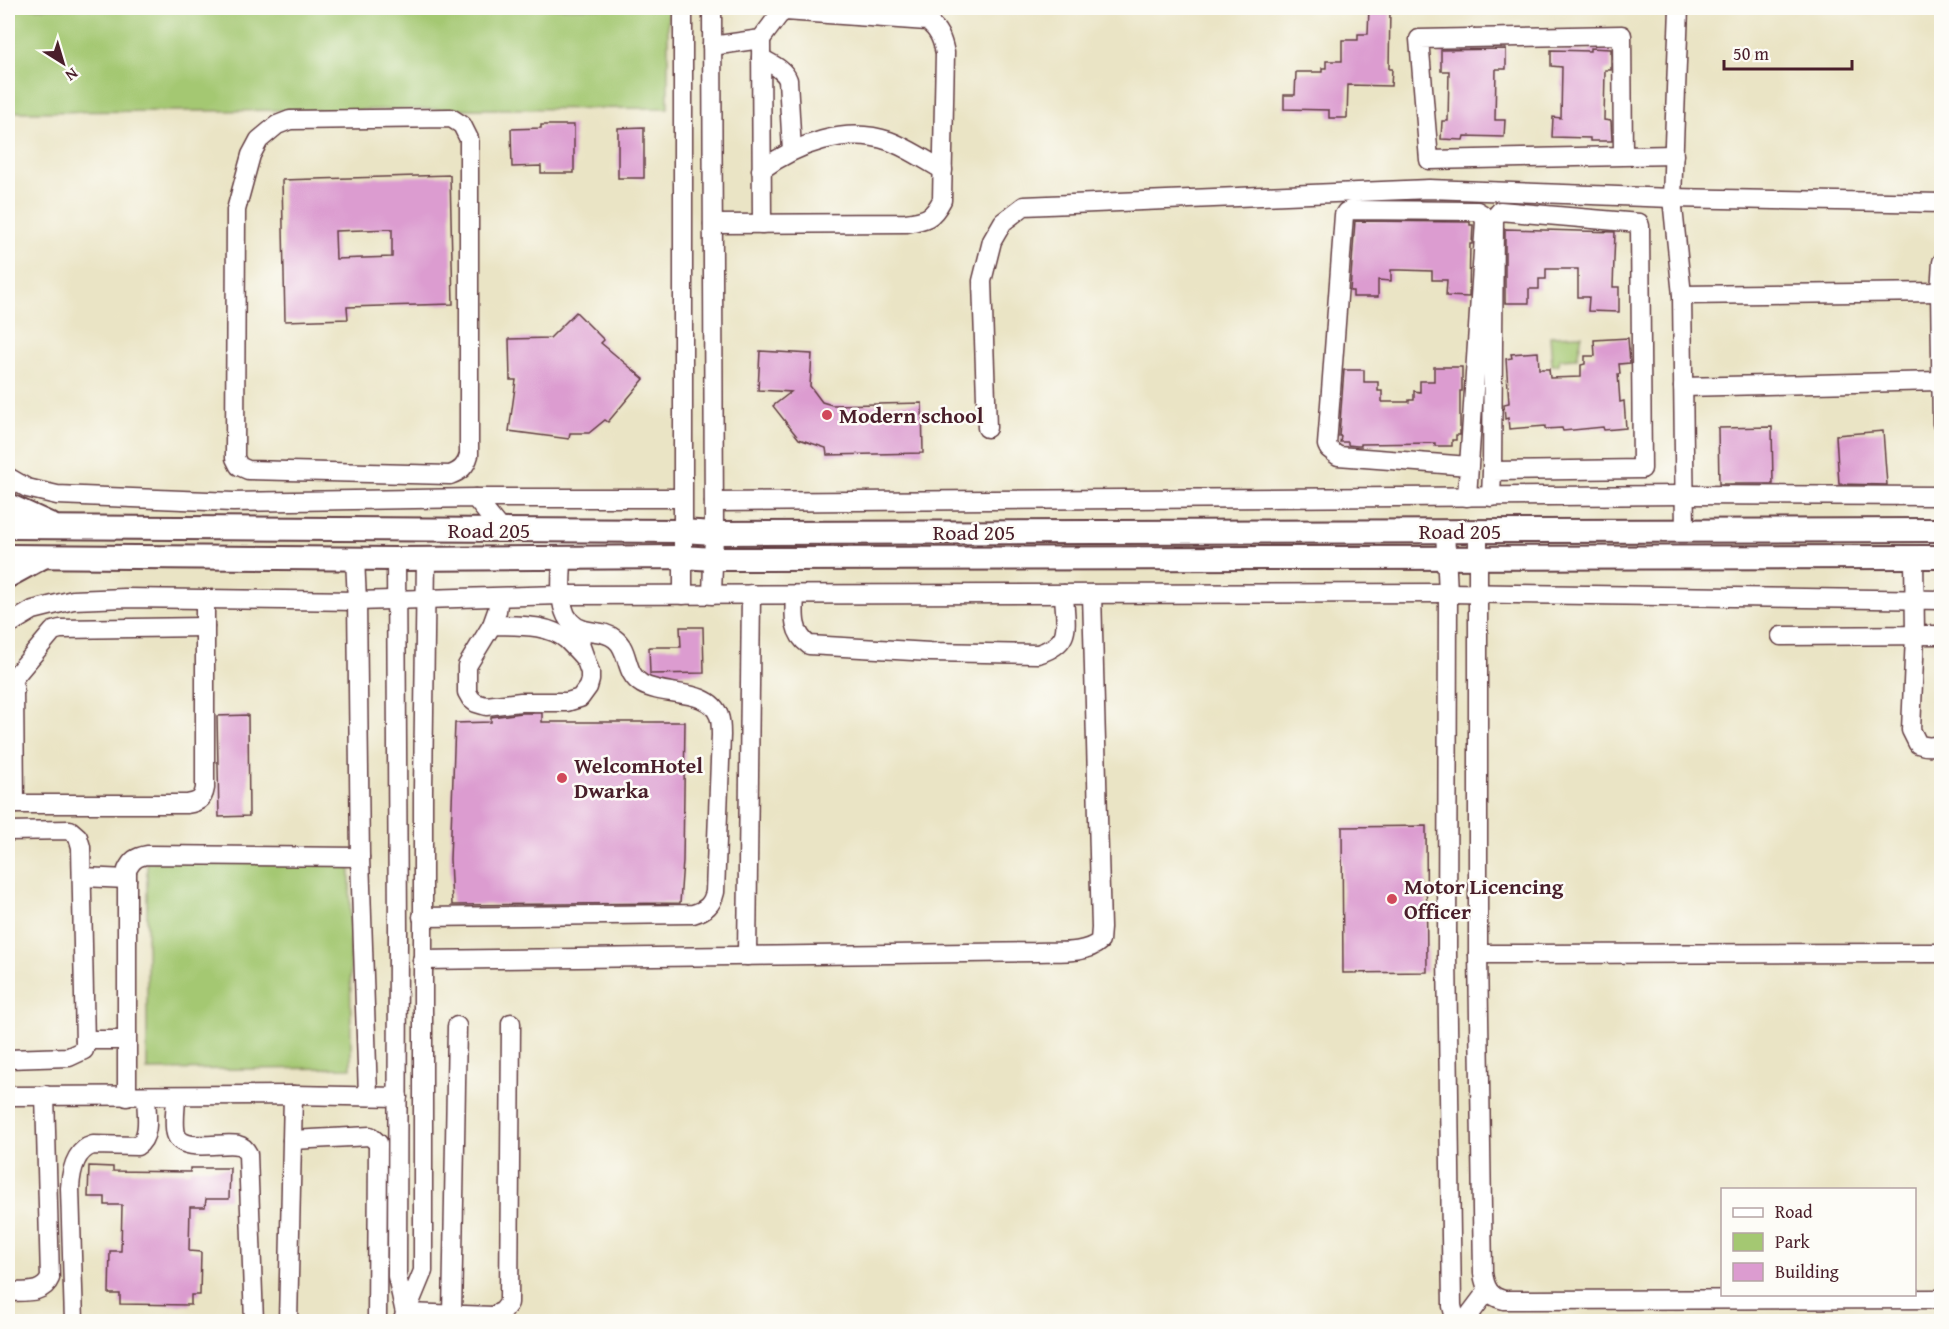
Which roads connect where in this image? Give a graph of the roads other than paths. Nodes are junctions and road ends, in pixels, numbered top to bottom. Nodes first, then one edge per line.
1 (683, 8) edge
2 (712, 8) edge
3 (1679, 8) edge
4 (761, 39) junction
5 (712, 46) junction
6 (761, 58) junction
7 (792, 151) junction
8 (1674, 155) junction
9 (1623, 156) junction
10 (762, 170) junction
11 (943, 170) junction
12 (1672, 198) junction
13 (1941, 203) edge
14 (713, 224) junction
15 (762, 224) junction
16 (1941, 261) edge
17 (1940, 292) junction
18 (1682, 295) junction
19 (1940, 381) edge
20 (1683, 387) junction
21 (1941, 424) edge
22 (987, 428) dead end
23 (469, 455) joint
24 (1469, 466) junction
25 (1492, 471) junction
26 (8, 477) edge
27 (1684, 495) junction
28 (1941, 496) edge
29 (1467, 497) junction
30 (1491, 497) junction
31 (475, 498) junction
32 (682, 498) junction
33 (714, 502) junction
34 (8, 505) edge
35 (8, 527) edge
36 (61, 528) junction
37 (501, 530) junction
38 (682, 531) junction
39 (1445, 531) junction
40 (1478, 531) junction
41 (1685, 531) junction
42 (1941, 531) edge
43 (714, 533) junction
44 (8, 556) edge
45 (43, 557) junction
46 (682, 557) junction
47 (1941, 557) edge
48 (355, 558) junction
49 (426, 558) junction
50 (562, 558) junction
51 (1445, 558) junction
52 (1477, 558) junction
53 (1914, 558) junction
54 (396, 559) junction
55 (713, 559) junction
56 (8, 576) edge
57 (1448, 593) junction
58 (751, 594) junction
59 (1064, 594) junction
60 (1092, 594) junction
61 (1477, 594) junction
62 (561, 595) junction
63 (683, 595) junction
64 (712, 595) junction
65 (795, 595) junction
66 (425, 598) junction
67 (499, 598) junction
68 (205, 599) junction
69 (396, 600) junction
70 (1915, 600) junction
71 (1941, 600) edge
72 (357, 601) junction
73 (8, 625) edge
74 (492, 625) junction
75 (205, 627) junction
76 (583, 630) junction
77 (1915, 635) junction
78 (1941, 635) edge
79 (1781, 636) dead end
80 (585, 659) junction
81 (9, 681) edge
82 (1941, 743) edge
83 (11, 804) edge
84 (8, 831) edge
85 (360, 857) junction
86 (83, 877) junction
87 (128, 879) junction
88 (423, 917) junction
89 (1941, 953) edge
90 (1478, 954) junction
91 (747, 956) junction
92 (422, 960) junction
93 (511, 1023) dead end
94 (457, 1026) dead end
95 (85, 1040) junction
96 (126, 1040) junction
97 (8, 1059) edge
98 (45, 1095) junction
99 (293, 1095) junction
100 (8, 1096) edge
101 (146, 1096) junction
102 (176, 1096) junction
103 (369, 1096) junction
104 (127, 1097) junction
105 (398, 1097) junction
106 (292, 1140) junction
107 (1488, 1290) junction
108 (8, 1292) edge
109 (1941, 1299) edge
110 (452, 1316) junction
111 (404, 1317) edge
112 (74, 1322) edge
113 (254, 1322) edge
114 (288, 1322) edge
115 (377, 1322) edge
116 (1456, 1322) edge
117 (1464, 1322) edge

1 - 32 street
2 - 5 street
3 - 8 street
4 - 5 street
4 - 6 street
4 - 11 street
5 - 14 street
6 - 7 street
6 - 10 street
7 - 10 street
7 - 11 street
8 - 9 street
8 - 12 street
9 - 9 street
10 - 15 street
11 - 15 street
12 - 13 street
12 - 18 street
12 - 22 street
14 - 15 street
14 - 33 street
16 - 17 street
17 - 18 street
17 - 19 street
18 - 20 street
19 - 20 street
19 - 21 street
20 - 27 street
23 - 23 street
24 - 24 street
24 - 29 street
25 - 25 street
25 - 30 street
26 - 31 street
27 - 28 street
27 - 30 street
27 - 41 street
29 - 30 street
29 - 33 street
31 - 32 street
31 - 37 street
32 - 38 street
33 - 43 street
34 - 36 main road
35 - 36 main road, Road 205
36 - 37 main road, Road 205
37 - 38 main road, Road 205
38 - 43 main road, Road 205
38 - 46 street
39 - 40 main road, Road 205
39 - 43 main road, Road 205
39 - 51 street
40 - 41 main road, Road 205
40 - 52 street
41 - 42 main road, Road 205
43 - 55 street
44 - 45 main road, Road 205
45 - 48 main road, Road 205
45 - 56 main road
46 - 50 main road, Road 205
46 - 55 main road, Road 205
46 - 63 street
47 - 53 main road, Road 205
48 - 54 main road, Road 205
48 - 72 street
49 - 50 main road, Road 205
49 - 54 main road, Road 205
49 - 66 street
50 - 62 street
51 - 52 main road, Road 205
51 - 55 main road, Road 205
51 - 57 street
52 - 53 main road, Road 205
52 - 61 street
53 - 70 street
54 - 69 street
55 - 64 street
57 - 60 street
57 - 61 street
57 - 116 street
58 - 64 street
58 - 65 street
58 - 91 street
59 - 60 street
59 - 65 street
59 - 65 street
60 - 91 street
61 - 70 street
61 - 90 street
62 - 63 street
62 - 67 street
62 - 76 street
63 - 64 street
66 - 67 street
66 - 69 street
66 - 88 street
67 - 74 street
68 - 72 street
68 - 73 street
68 - 75 street
69 - 72 street
69 - 105 street
70 - 71 street
70 - 77 street
72 - 85 street
74 - 80 street
74 - 80 street
75 - 81 street
75 - 83 street
76 - 80 street
76 - 88 street
77 - 78 street
77 - 79 street
77 - 82 street
81 - 83 street
84 - 86 street
85 - 87 street
85 - 103 street
86 - 87 street
86 - 95 street
87 - 96 street
88 - 92 street
89 - 90 street
90 - 107 street
91 - 92 street
92 - 111 street
93 - 110 street
94 - 110 street
95 - 96 street
95 - 97 street
96 - 104 street
98 - 100 street
98 - 104 street
98 - 108 street
99 - 102 street
99 - 103 street
99 - 106 street
101 - 102 street
101 - 104 street
101 - 112 street
102 - 113 street
103 - 105 street
105 - 111 street
106 - 114 street
106 - 115 street
107 - 109 street
107 - 117 street
110 - 111 street

